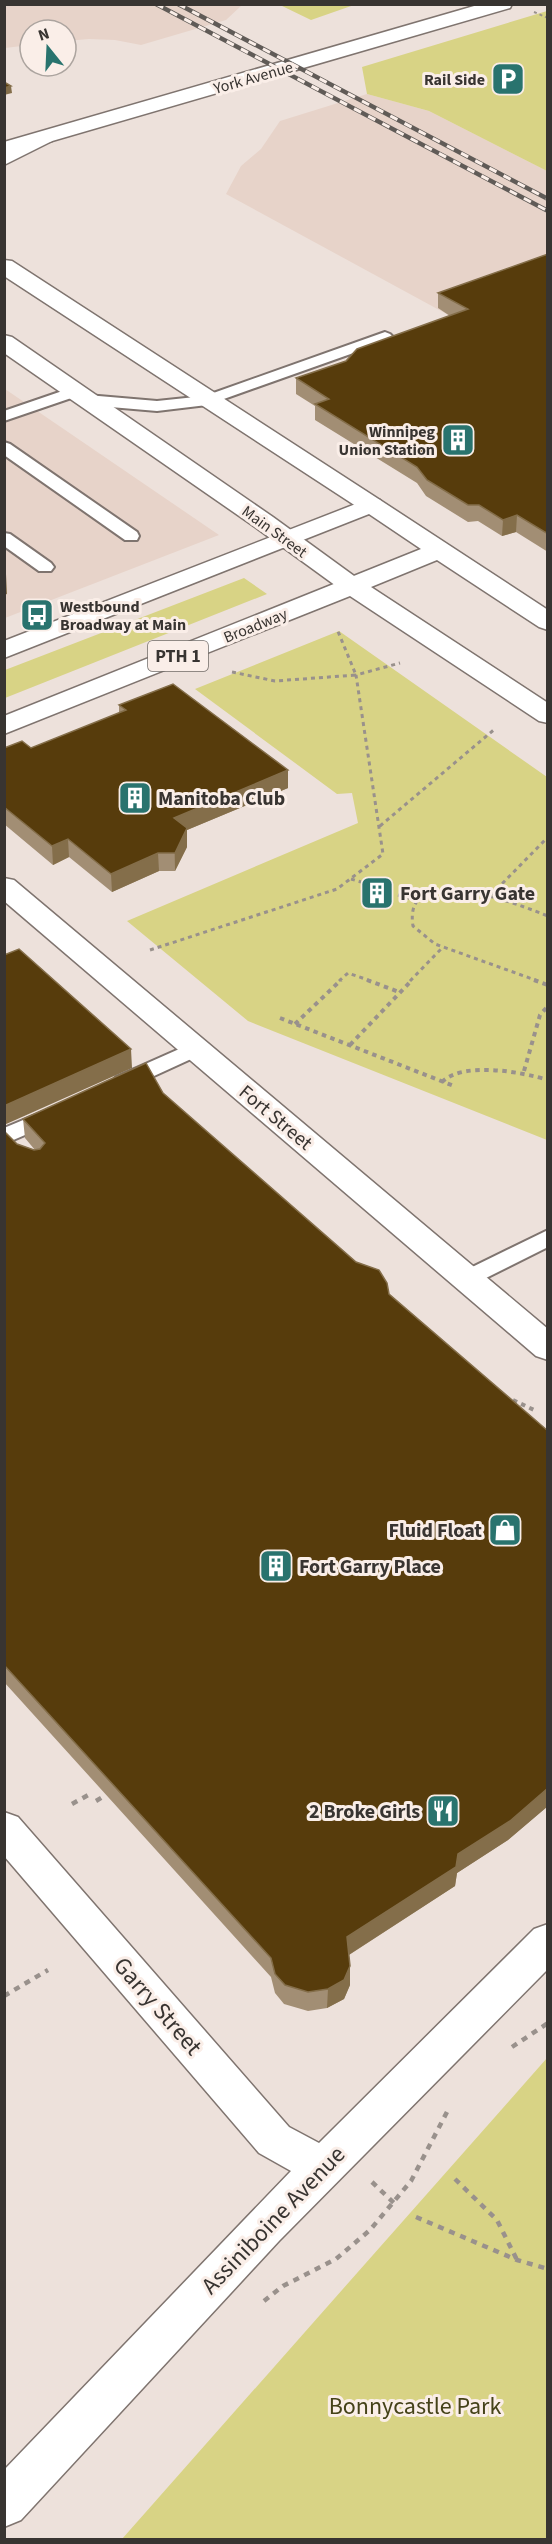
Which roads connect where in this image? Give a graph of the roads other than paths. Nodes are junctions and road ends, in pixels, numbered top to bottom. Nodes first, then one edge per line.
1 (502, 4) edge
2 (367, 24) dead end
3 (4, 130) edge
4 (45, 137) junction
5 (4, 149) edge
6 (4, 159) edge
7 (4, 266) edge
8 (385, 337) edge
9 (4, 342) edge
10 (80, 396) junction
11 (207, 399) junction
12 (4, 416) edge
13 (4, 447) edge
14 (371, 505) junction
15 (131, 536) dead end
16 (4, 538) edge
17 (285, 539) junction
18 (438, 551) junction
19 (45, 567) dead end
20 (352, 586) junction
21 (548, 622) edge
22 (4, 650) edge
23 (548, 716) edge
24 (4, 726) edge
25 (4, 886) edge
26 (195, 1048) junction
27 (103, 1091) edge
28 (71, 1106) edge
29 (11, 1141) edge
30 (548, 1237) edge
31 (466, 1279) junction
32 (548, 1348) edge
33 (4, 1828) edge
34 (548, 1941) edge
35 (324, 2168) junction
36 (4, 2504) edge

1 - 4 main road, York Avenue
2 - 3 main road, York Avenue
4 - 5 main road, York Avenue
4 - 6 main road
7 - 11 main road
8 - 11 lane
9 - 10 main road, Main Street
10 - 11 lane
10 - 12 lane
10 - 17 main road, Main Street
11 - 14 main road
13 - 15 lane
14 - 17 main road
14 - 18 main road
16 - 19 lane
17 - 20 main road, Main Street
17 - 22 main road
18 - 20 main road, Broadway
18 - 21 main road
20 - 23 main road, Main Street
20 - 24 main road, Broadway / PTH 1
25 - 26 main road, Fort Street
26 - 27 lane
26 - 31 main road, Fort Street
28 - 29 lane
30 - 31 lane
31 - 32 main road, Fort Street
33 - 35 main road, Garry Street
34 - 35 main road, Assiniboine Avenue
35 - 36 main road, Assiniboine Avenue

